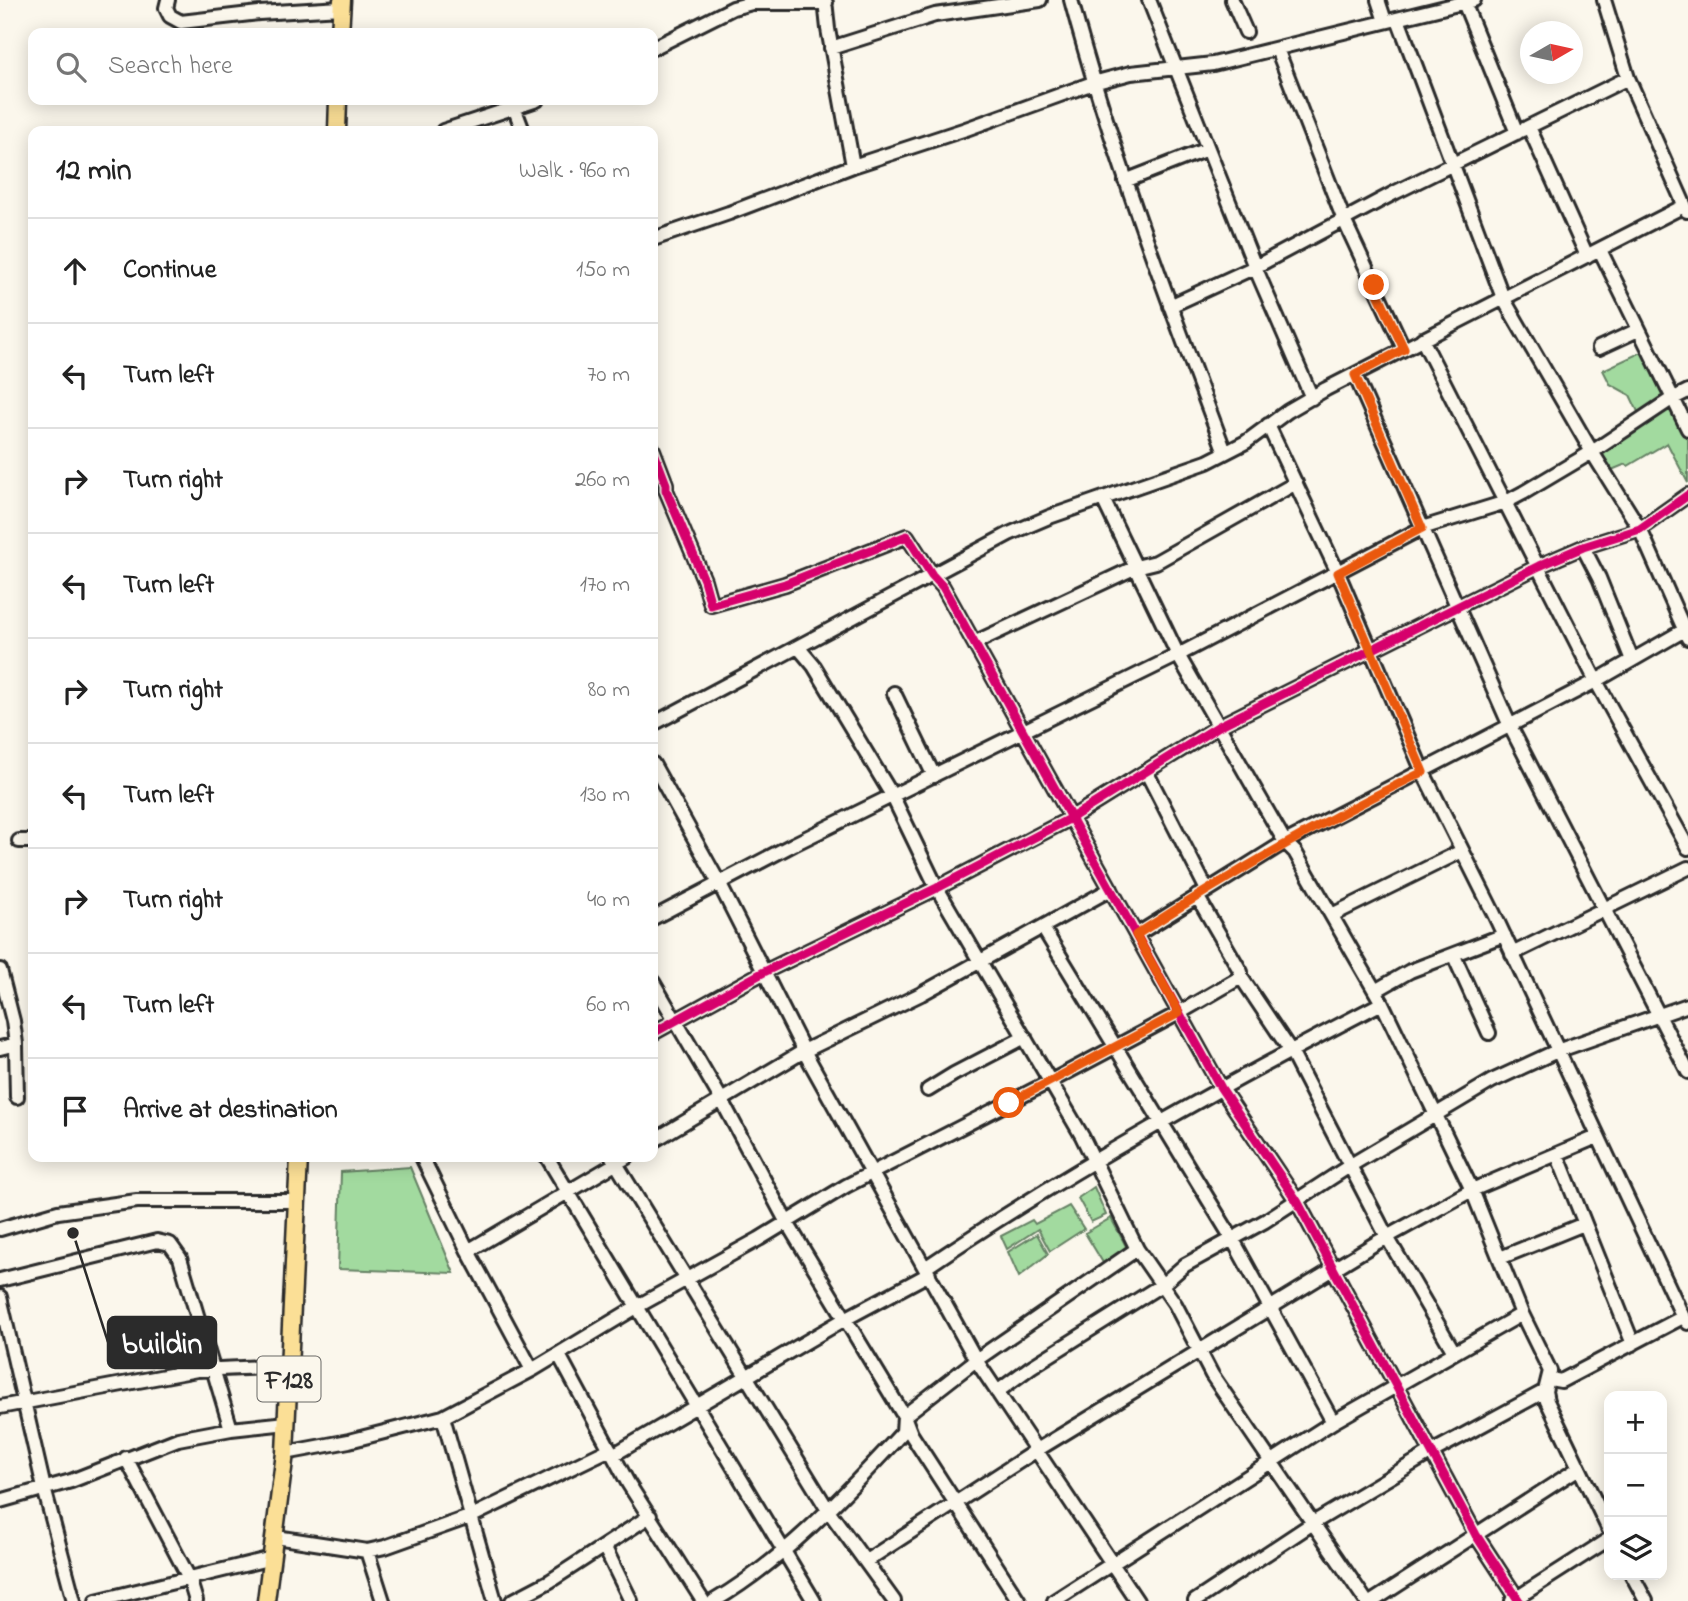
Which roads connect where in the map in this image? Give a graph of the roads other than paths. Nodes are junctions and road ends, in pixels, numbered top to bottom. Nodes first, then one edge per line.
1 (168, 0) edge
2 (1040, 0) edge
3 (1071, 0) edge
4 (1149, 0) edge
5 (1232, 0) edge
6 (1378, 0) edge
7 (1604, 0) edge
8 (1467, 1) edge
9 (826, 2) edge
10 (342, 4) edge
11 (1391, 20) junction
12 (341, 28) edge
13 (1246, 32) dead end
14 (658, 46) edge
15 (831, 48) junction
16 (1277, 49) junction
17 (1175, 69) junction
18 (1628, 78) junction
19 (1093, 83) junction
20 (338, 105) edge
21 (521, 105) edge
22 (514, 107) junction
23 (337, 126) edge
24 (458, 126) edge
25 (521, 126) edge
26 (1523, 130) junction
27 (1207, 149) junction
28 (1451, 165) junction
29 (853, 166) junction
30 (1125, 181) junction
31 (1686, 210) edge
32 (1344, 220) junction
33 (658, 237) edge
34 (1593, 253) junction
35 (1255, 267) junction
36 (1503, 298) junction
37 (1170, 306) junction
38 (1638, 330) junction
39 (1422, 339) junction
40 (1599, 348) dead end
41 (1404, 349) junction
42 (1355, 375) junction
43 (1688, 391) edge
44 (1312, 398) junction
45 (1672, 399) junction
46 (1268, 425) junction
47 (1688, 429) edge
48 (1225, 452) junction
49 (1592, 452) junction
50 (658, 463) edge
51 (1296, 483) junction
52 (1688, 495) edge
53 (1103, 499) junction
54 (1506, 502) junction
55 (1422, 528) junction
56 (1640, 528) junction
57 (1583, 547) junction
58 (1539, 566) junction
59 (1136, 567) junction
60 (1338, 573) junction
61 (932, 575) junction
62 (1456, 607) junction
63 (1687, 632) edge
64 (974, 643) junction
65 (798, 647) junction
66 (1372, 651) junction
67 (1178, 655) junction
68 (1632, 660) junction
69 (1597, 681) junction
70 (894, 693) dead end
71 (658, 721) edge
72 (1219, 726) junction
73 (1510, 726) junction
74 (1023, 732) junction
75 (1146, 771) junction
76 (1423, 772) junction
77 (658, 773) edge
78 (934, 776) junction
79 (893, 797) junction
80 (1071, 818) junction
81 (19, 841) dead end
82 (28, 841) edge
83 (1285, 842) junction
84 (1688, 848) edge
85 (1462, 851) junction
86 (1688, 868) edge
87 (719, 883) junction
88 (937, 888) junction
89 (1111, 889) junction
90 (1202, 893) junction
91 (1604, 909) junction
92 (658, 915) edge
93 (1332, 915) junction
94 (1043, 928) junction
95 (1136, 935) junction
96 (1504, 935) junction
97 (1512, 954) junction
98 (1454, 956) junction
99 (981, 959) junction
100 (0, 970) edge
101 (764, 972) junction
102 (1241, 977) junction
103 (658, 991) edge
104 (1375, 991) junction
105 (1382, 1003) junction
106 (1688, 1005) edge
107 (1179, 1013) junction
108 (1660, 1015) junction
109 (675, 1020) junction
110 (658, 1030) edge
111 (1489, 1033) dead end
112 (1025, 1037) junction
113 (16, 1044) junction
114 (1116, 1047) junction
115 (0, 1048) edge
116 (1290, 1050) junction
117 (804, 1051) junction
118 (1557, 1051) junction
119 (1688, 1072) edge
120 (1051, 1081) junction
121 (1221, 1088) junction
122 (928, 1090) dead end
123 (17, 1097) dead end
124 (721, 1099) junction
125 (1435, 1114) junction
126 (1162, 1122) junction
127 (1597, 1137) junction
128 (658, 1138) edge
129 (1557, 1154) junction
130 (1094, 1161) junction
131 (299, 1162) edge
132 (429, 1162) edge
133 (550, 1162) edge
134 (613, 1162) edge
135 (620, 1162) edge
136 (1351, 1166) junction
137 (873, 1172) junction
138 (1472, 1190) junction
139 (567, 1192) junction
140 (297, 1201) junction
141 (1297, 1201) junction
142 (786, 1221) junction
143 (1584, 1224) junction
144 (0, 1229) edge
145 (1387, 1237) junction
146 (1233, 1240) junction
147 (1137, 1249) junction
148 (468, 1251) junction
149 (1500, 1258) junction
150 (1334, 1270) junction
151 (927, 1271) junction
152 (685, 1278) junction
153 (0, 1280) edge
154 (1163, 1284) junction
155 (0, 1297) edge
156 (638, 1306) junction
157 (1271, 1308) junction
158 (1522, 1314) junction
159 (845, 1319) junction
160 (1685, 1320) edge
161 (1633, 1344) junction
162 (1454, 1352) junction
163 (1199, 1353) junction
164 (559, 1355) junction
165 (976, 1360) junction
166 (290, 1366) junction
167 (213, 1369) junction
168 (532, 1370) junction
169 (746, 1377) junction
170 (1547, 1385) junction
171 (1396, 1386) junction
172 (997, 1392) junction
173 (24, 1402) junction
174 (697, 1406) junction
175 (0, 1407) edge
176 (904, 1416) junction
177 (443, 1417) junction
178 (1333, 1422) junction
179 (287, 1423) junction
180 (231, 1429) junction
181 (1037, 1450) junction
182 (612, 1452) junction
183 (285, 1453) junction
184 (1430, 1453) junction
185 (126, 1458) junction
186 (1270, 1461) junction
187 (1579, 1468) junction
188 (44, 1488) junction
189 (0, 1501) edge
190 (954, 1503) junction
191 (828, 1510) junction
192 (472, 1516) junction
193 (650, 1517) junction
194 (1604, 1520) edge
195 (1313, 1523) junction
196 (1476, 1535) junction
197 (276, 1537) junction
198 (1604, 1542) edge
199 (604, 1546) junction
200 (367, 1551) junction
201 (784, 1551) junction
202 (272, 1558) junction
203 (866, 1561) junction
204 (1111, 1564) junction
205 (189, 1578) junction
206 (1634, 1580) edge
207 (723, 1599) edge
208 (1516, 1600) edge
209 (1644, 1600) edge
210 (74, 1601) edge
211 (96, 1601) edge
212 (196, 1601) edge
213 (266, 1601) edge
214 (383, 1601) edge
215 (495, 1601) edge
216 (512, 1601) edge
217 (631, 1601) edge
218 (703, 1601) edge
219 (814, 1601) edge
220 (894, 1601) edge
221 (1019, 1601) edge
222 (1054, 1601) edge
223 (1137, 1601) edge
224 (1195, 1601) edge
225 (1366, 1601) edge
226 (1373, 1601) edge

1 - 10 street
2 - 15 street
3 - 19 street
4 - 17 street
5 - 13 street
6 - 11 street
7 - 18 street
8 - 11 street
8 - 26 street
9 - 14 street
9 - 15 street
10 - 12 main road
11 - 16 street
11 - 28 street
15 - 29 street
16 - 17 street
16 - 32 street
17 - 19 street
17 - 27 street
18 - 26 street
18 - 31 street
19 - 29 street
19 - 30 street
20 - 23 main road
21 - 22 street
22 - 24 street
22 - 25 street
26 - 28 street
26 - 34 street
27 - 30 street
27 - 35 street
28 - 32 street
28 - 36 street
29 - 33 street
30 - 37 street
31 - 34 street
32 - 35 street
32 - 41 street
34 - 36 street
34 - 38 street
35 - 37 street
35 - 44 street
36 - 39 street
36 - 49 street
37 - 48 street
38 - 40 street
38 - 45 street
39 - 41 street
39 - 54 street
41 - 42 street
42 - 44 street
42 - 55 street
43 - 45 street
44 - 46 street
45 - 47 street
45 - 49 street
46 - 48 street
46 - 51 street
48 - 53 street
49 - 54 street
49 - 56 street
50 - 61 street
51 - 59 street
51 - 60 street
52 - 56 street
53 - 59 street
53 - 61 street
54 - 55 street
54 - 58 street
55 - 60 street
55 - 62 street
56 - 57 street
56 - 63 street
57 - 58 street
57 - 68 street
58 - 62 street
58 - 69 street
59 - 64 street
59 - 67 street
60 - 66 street
60 - 67 street
61 - 64 street
61 - 65 street
62 - 66 street
62 - 73 street
63 - 68 street
64 - 74 street
65 - 71 street
65 - 79 street
66 - 72 street
66 - 76 street
67 - 72 street
67 - 74 street
68 - 69 street
69 - 73 street
69 - 84 street
70 - 78 street
72 - 75 street
72 - 83 street
73 - 76 street
73 - 91 street
74 - 78 street
74 - 80 street
75 - 80 street
75 - 90 street
76 - 83 street
76 - 85 street
77 - 87 street
78 - 79 street
79 - 87 street
79 - 88 street
80 - 88 street
80 - 89 street
81 - 82 street
83 - 90 street
83 - 93 street
85 - 93 street
85 - 96 street
86 - 91 street
87 - 92 street
87 - 101 street
88 - 99 street
88 - 101 street
89 - 94 street
89 - 95 street
90 - 95 street
90 - 102 street
91 - 97 street
91 - 108 street
93 - 104 street
94 - 99 street
94 - 114 street
95 - 107 street
96 - 97 street
96 - 98 street
97 - 118 street
98 - 104 street
98 - 111 street
99 - 112 street
99 - 117 street
100 - 113 street
101 - 109 street
101 - 117 street
102 - 107 street
102 - 116 street
103 - 109 street
104 - 105 street
105 - 116 street
105 - 125 street
106 - 108 street
107 - 114 street
107 - 121 street
108 - 118 street
108 - 119 street
109 - 110 street
109 - 124 street
112 - 120 street
112 - 122 street
113 - 115 street
113 - 123 street
114 - 120 street
114 - 126 street
116 - 121 street
116 - 136 street
117 - 124 street
117 - 137 street
118 - 125 street
118 - 127 street
120 - 130 street
120 - 137 street
121 - 126 street
121 - 141 street
124 - 128 street
124 - 142 street
125 - 136 street
125 - 138 street
126 - 130 street
126 - 146 street
127 - 129 street
127 - 160 street
129 - 138 street
129 - 143 street
130 - 147 street
130 - 151 street
131 - 140 main road, F128
132 - 148 street
133 - 139 street
134 - 139 street
135 - 152 street
136 - 141 street
136 - 145 street
137 - 142 street
137 - 151 street
138 - 145 street
138 - 149 street
139 - 148 street
139 - 156 street
140 - 144 street
140 - 166 main road, F128
141 - 146 street
141 - 150 street
142 - 152 street
142 - 159 street
143 - 149 street
143 - 161 street
145 - 150 street
145 - 162 street
146 - 154 street
146 - 157 street
147 - 154 street
147 - 165 street
148 - 168 street
149 - 158 street
150 - 157 street
150 - 171 street
151 - 159 street
151 - 165 street
152 - 156 street
152 - 169 street
153 - 167 street
154 - 163 street
154 - 172 street
155 - 173 street
156 - 164 street
156 - 174 street
157 - 163 street
157 - 178 street
158 - 162 street
158 - 170 street
159 - 169 street
159 - 176 street
160 - 161 street
161 - 170 street
162 - 171 street
163 - 181 street
163 - 186 street
164 - 168 street
164 - 182 street
165 - 172 street
165 - 176 street
166 - 167 street
166 - 179 main road, F128
167 - 173 street
167 - 180 street
168 - 177 street
169 - 174 street
169 - 191 street
170 - 184 street
170 - 187 street
171 - 178 street
171 - 184 street
172 - 181 street
173 - 175 street
173 - 188 street
174 - 182 street
174 - 201 street
176 - 190 street
176 - 191 street
177 - 183 street
177 - 192 street
178 - 186 street
179 - 180 street
179 - 183 main road, F128
180 - 185 street
181 - 190 street
181 - 204 street
182 - 192 street
182 - 193 street
183 - 197 main road, F128
184 - 195 street
184 - 196 street
185 - 188 street
185 - 205 street
186 - 195 street
186 - 204 street
187 - 194 street
187 - 196 street
188 - 189 street
188 - 210 street
190 - 203 street
190 - 221 street
191 - 201 street
191 - 203 street
192 - 200 street
192 - 215 street
193 - 199 street
193 - 218 street
195 - 224 street
195 - 225 street
196 - 208 street
196 - 226 street
197 - 200 street
197 - 202 main road, F128
198 - 208 street
199 - 216 street
199 - 217 street
200 - 214 street
201 - 207 street
201 - 219 street
202 - 205 street
202 - 213 main road, F128
203 - 220 street
204 - 222 street
204 - 223 street
205 - 211 street
205 - 212 street
206 - 209 street

